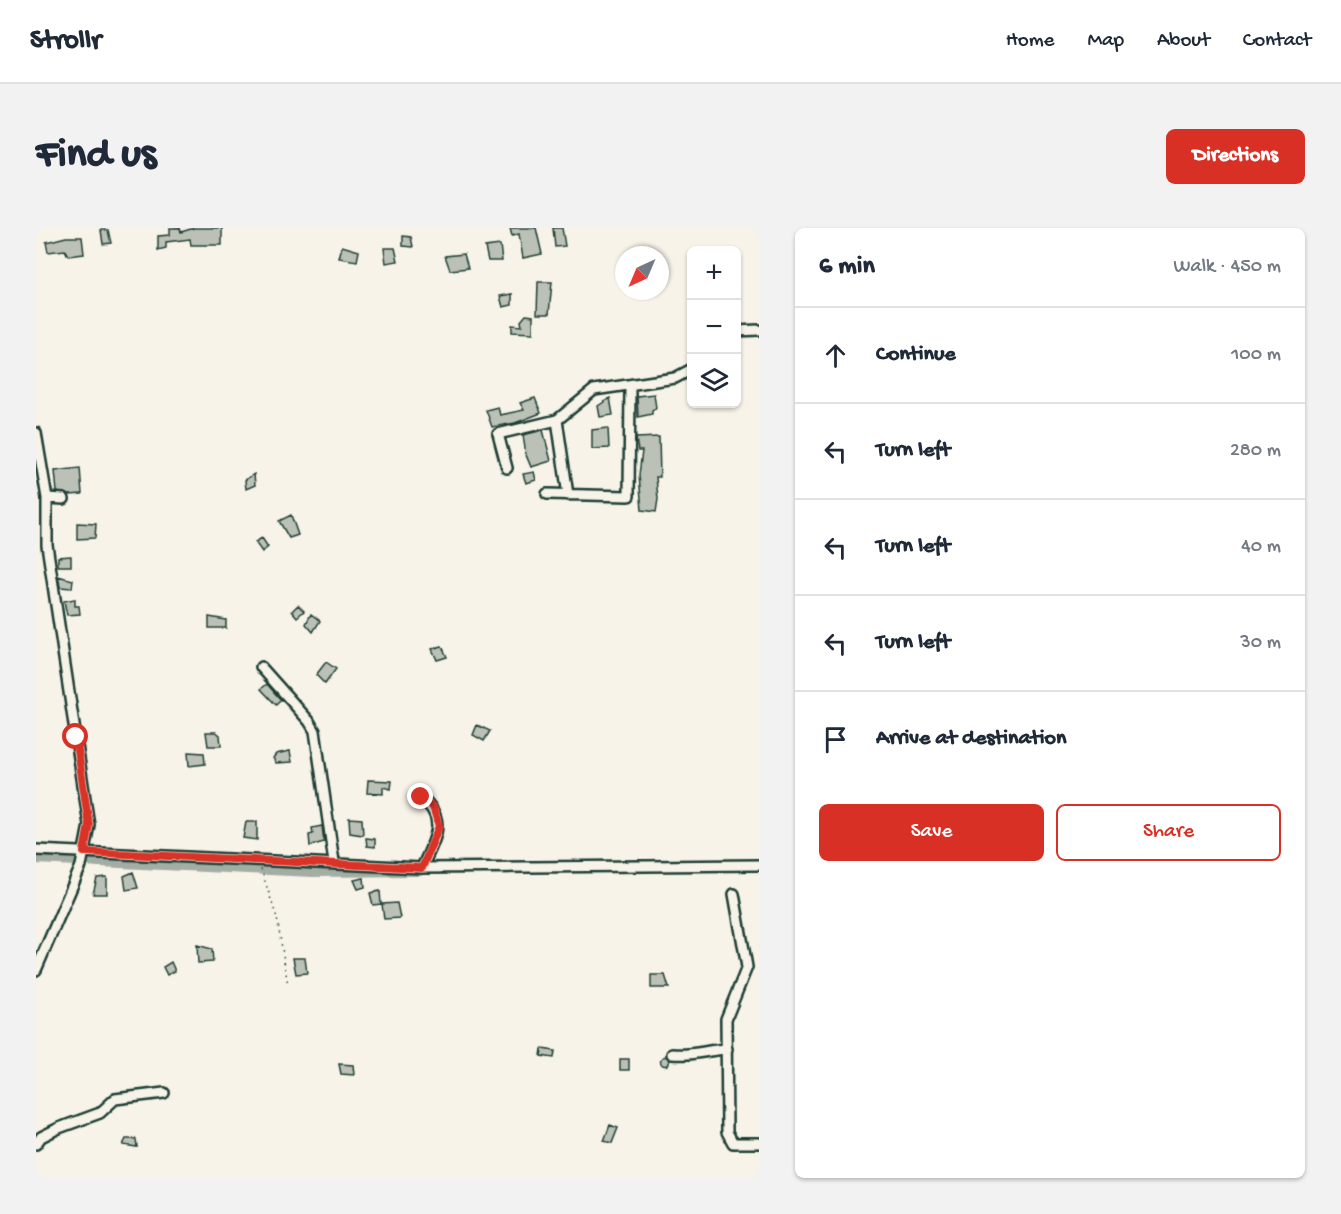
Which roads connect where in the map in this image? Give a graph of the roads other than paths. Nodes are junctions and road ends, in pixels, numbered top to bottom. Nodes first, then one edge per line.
1 (759, 330) edge
2 (741, 331) edge
3 (687, 372) edge
4 (630, 385) junction
5 (557, 420) junction
6 (36, 433) edge
7 (507, 468) dead end
8 (547, 495) dead end
9 (568, 495) junction
10 (47, 498) junction
11 (64, 499) dead end
12 (261, 667) dead end
13 (421, 797) dead end
14 (36, 850) edge
15 (83, 854) junction
16 (334, 862) junction
17 (759, 865) edge
18 (422, 868) junction
19 (734, 894) dead end
20 (36, 970) edge
21 (726, 1049) junction
22 (672, 1054) dead end
23 (164, 1093) dead end
24 (759, 1143) edge
25 (36, 1144) edge

1 - 2 street
3 - 4 street
4 - 5 street
4 - 9 street
5 - 7 street
5 - 9 street
6 - 10 street
8 - 9 street
10 - 11 street
10 - 15 street
12 - 16 street
13 - 18 street
14 - 15 street
15 - 16 street
15 - 20 street
16 - 18 street
17 - 18 street
19 - 21 street
21 - 22 street
21 - 24 street
23 - 25 street

